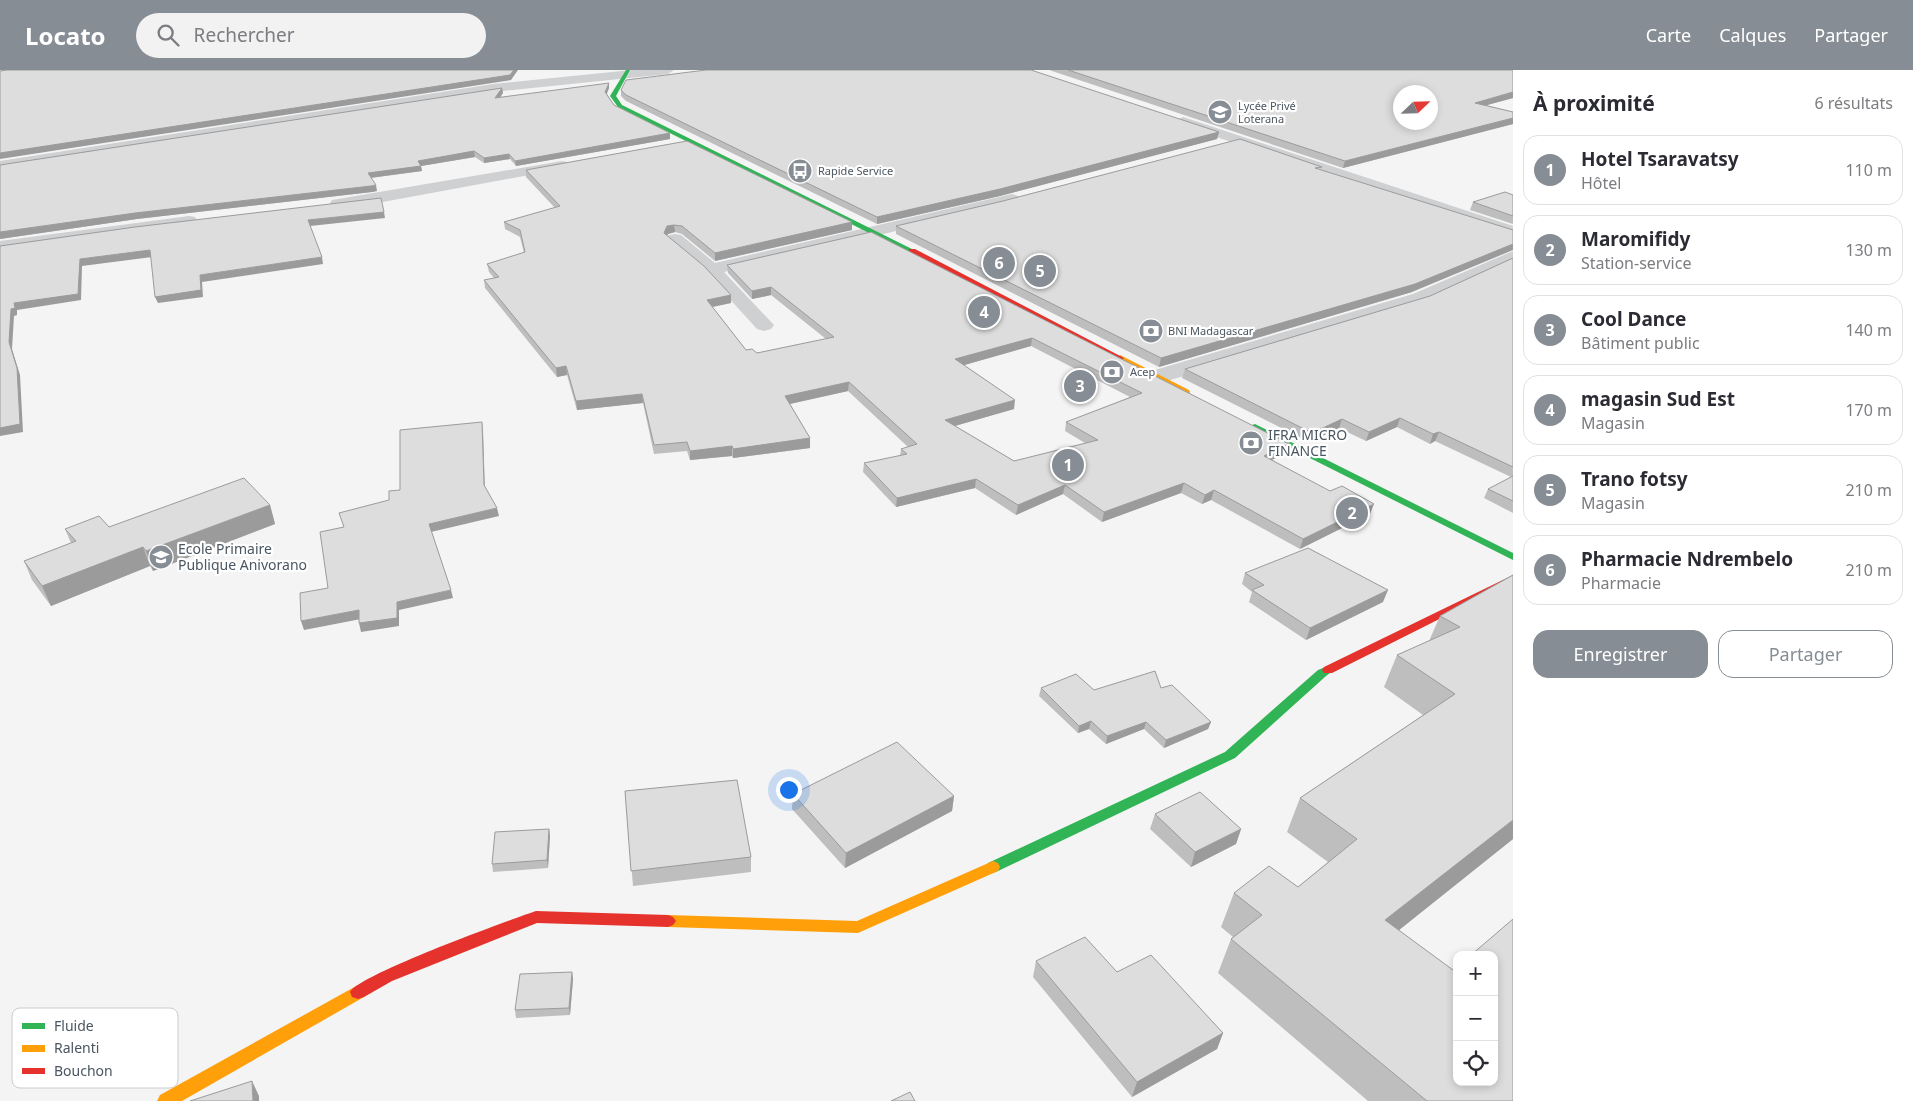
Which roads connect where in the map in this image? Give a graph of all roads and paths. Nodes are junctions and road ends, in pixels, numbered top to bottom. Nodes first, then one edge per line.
1 (668, 70) edge
2 (627, 73) edge
3 (1172, 118) edge
4 (1238, 140) junction
5 (691, 141) junction
6 (665, 146) edge
7 (1210, 148) edge
8 (580, 162) edge
9 (0, 165) edge
10 (1031, 194) edge
11 (324, 205) edge
12 (200, 220) edge
13 (872, 231) junction
14 (1513, 232) edge
15 (675, 239) edge
16 (0, 246) edge
17 (1513, 256) edge
18 (712, 269) junction
19 (764, 325) dead end
20 (1156, 377) junction
21 (1201, 400) edge
22 (1245, 422) edge
23 (1513, 557) edge
24 (1513, 578) edge
25 (166, 1101) edge

1 - 2 street
2 - 5 main road
2 - 9 street
3 - 4 street
4 - 7 street
4 - 14 street
5 - 6 street
5 - 13 main road
8 - 11 street
10 - 13 street
12 - 16 street
13 - 18 street
13 - 20 main road
15 - 18 street
17 - 20 street
18 - 19 street
20 - 21 main road
22 - 23 main road
24 - 25 main road

